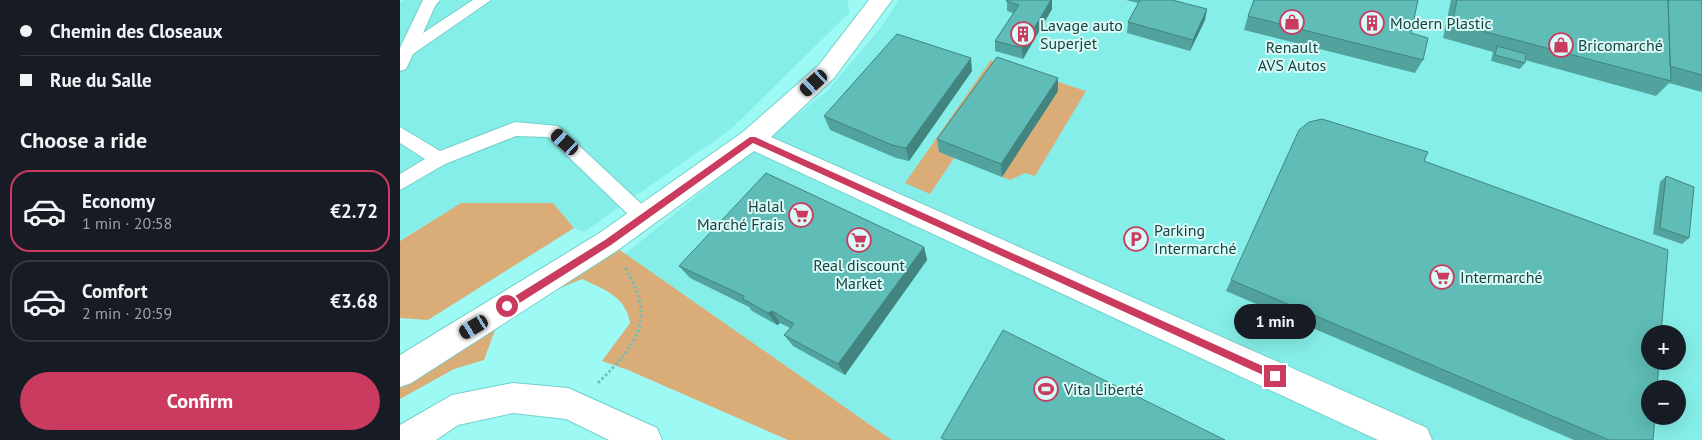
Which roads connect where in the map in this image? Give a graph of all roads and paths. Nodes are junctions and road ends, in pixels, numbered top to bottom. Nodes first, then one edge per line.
1 (433, 0) edge
2 (484, 0) edge
3 (881, 0) edge
4 (403, 58) edge
5 (400, 134) edge
6 (752, 139) junction
7 (439, 159) junction
8 (400, 183) edge
9 (643, 217) junction
10 (608, 242) junction
11 (400, 372) edge
12 (574, 406) junction
13 (406, 440) edge
14 (646, 440) edge
15 (1415, 440) edge

1 - 4 lane
2 - 4 lane
3 - 6 street
5 - 7 lane
6 - 9 street
6 - 15 street
7 - 8 lane
7 - 9 lane
9 - 10 street
10 - 11 street
10 - 12 path
12 - 13 street
12 - 14 street

